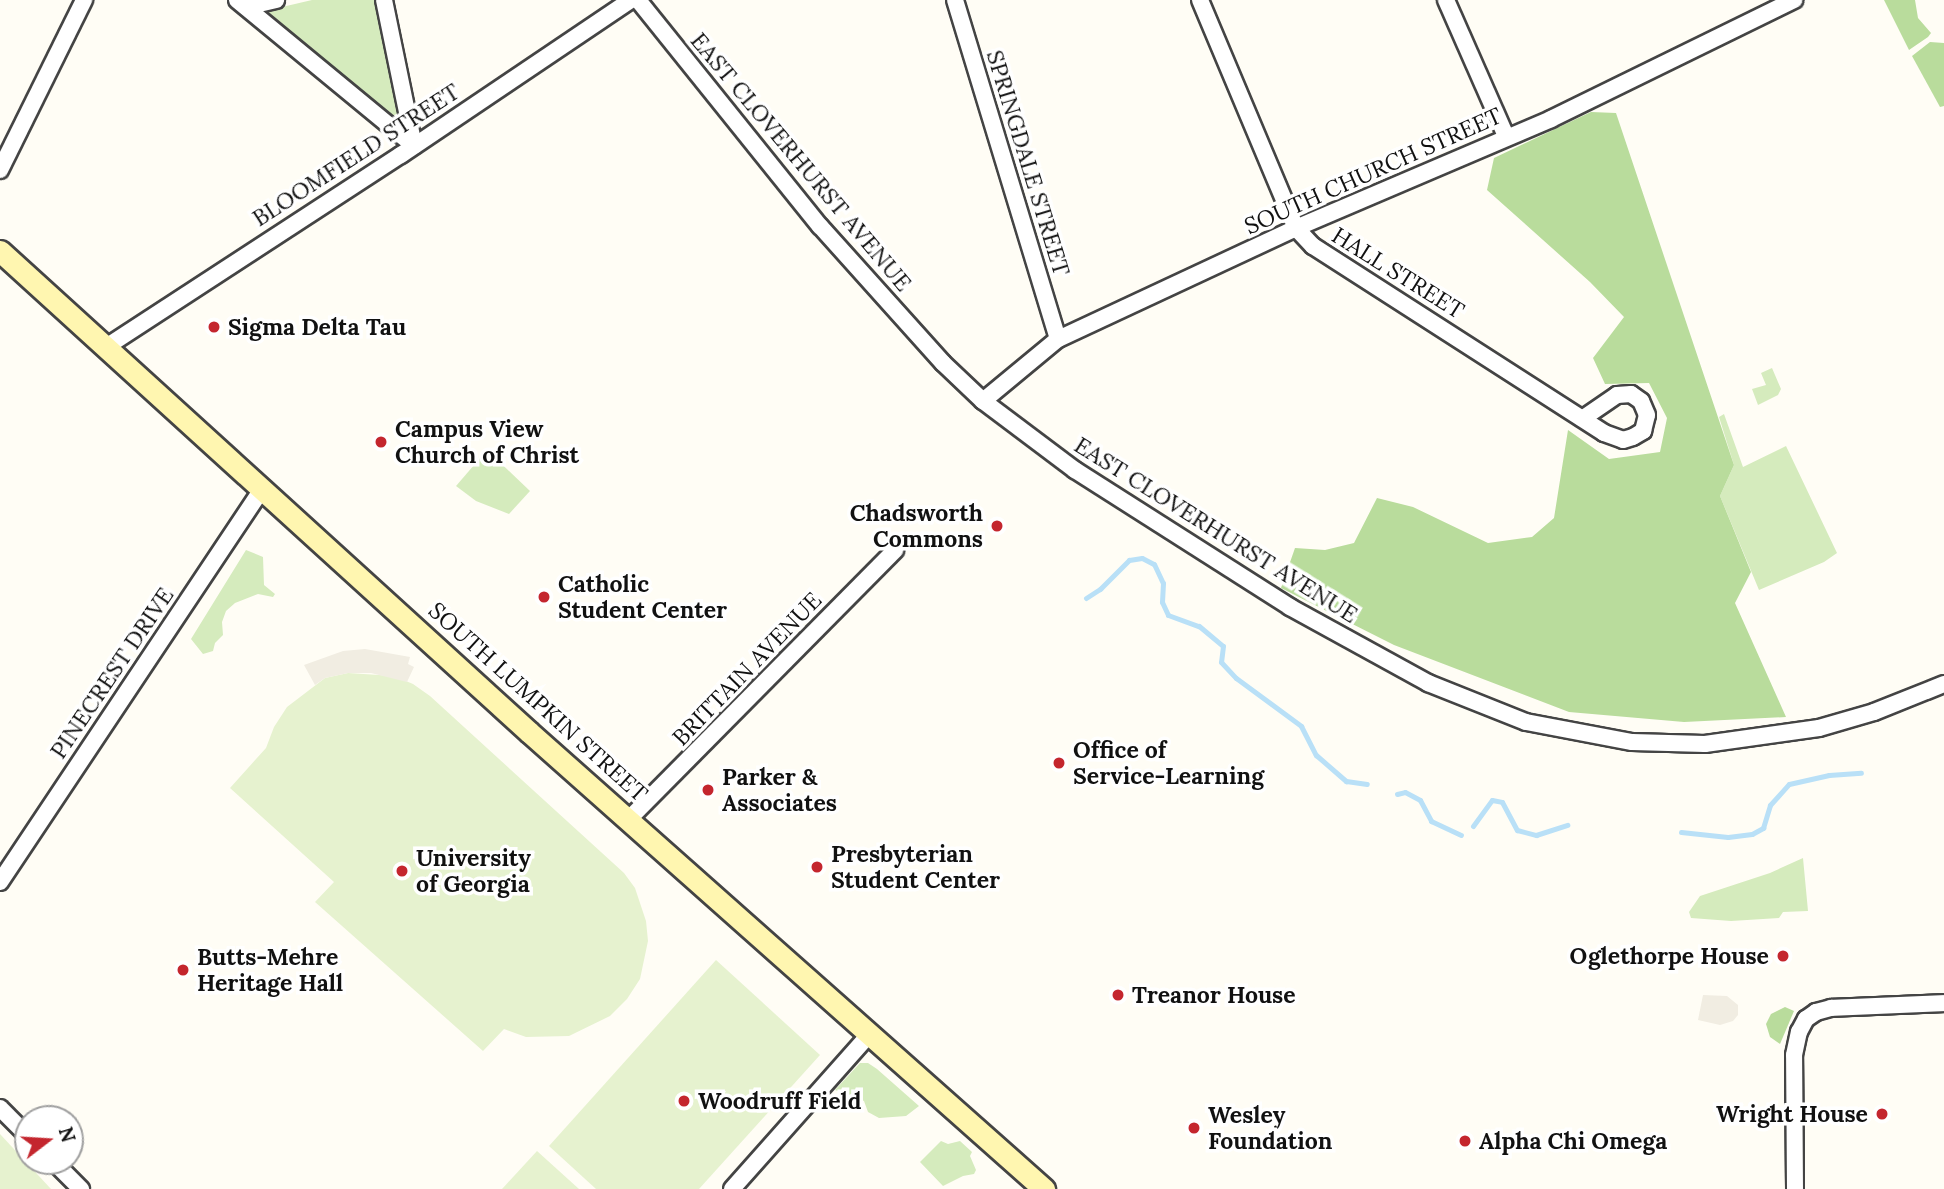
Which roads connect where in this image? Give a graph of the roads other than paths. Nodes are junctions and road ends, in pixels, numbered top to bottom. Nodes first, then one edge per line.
1 (84, 0) edge
2 (276, 0) edge
3 (384, 0) edge
4 (631, 0) edge
5 (638, 0) edge
6 (955, 0) edge
7 (1200, 0) edge
8 (1446, 0) edge
9 (1794, 0) edge
10 (242, 4) edge
11 (1507, 136) junction
12 (414, 146) junction
13 (0, 170) edge
14 (1296, 228) junction
15 (0, 251) edge
16 (1058, 340) junction
17 (106, 347) junction
18 (984, 401) junction
19 (1582, 419) dead end
20 (262, 489) junction
21 (895, 550) dead end
22 (1944, 684) edge
23 (630, 818) junction
24 (0, 882) edge
25 (1944, 1003) edge
26 (868, 1036) junction
27 (0, 1108) edge
28 (14, 1122) edge
29 (67, 1175) edge
30 (81, 1189) edge
31 (732, 1189) edge
32 (1044, 1189) edge
33 (1795, 1189) edge

1 - 13 street
2 - 10 street
3 - 12 street
4 - 12 street, BLOOMFIELD STREET
5 - 18 street, EAST CLOVERHURST AVENUE
6 - 16 street, SPRINGDALE STREET
7 - 14 street, HALL STREET
8 - 11 street
9 - 11 street, SOUTH CHURCH STREET
10 - 12 street
11 - 14 street, SOUTH CHURCH STREET
12 - 17 street, BLOOMFIELD STREET
14 - 16 street, SOUTH CHURCH STREET
14 - 19 street, HALL STREET
15 - 17 main road, SOUTH LUMPKIN STREET
16 - 18 street, SOUTH CHURCH STREET
17 - 20 main road, SOUTH LUMPKIN STREET
18 - 22 street, EAST CLOVERHURST AVENUE
20 - 23 main road, SOUTH LUMPKIN STREET
20 - 24 street, PINECREST DRIVE
21 - 23 street, BRITTAIN AVENUE
23 - 26 main road, SOUTH LUMPKIN STREET
25 - 33 street
26 - 31 street
26 - 32 main road, SOUTH LUMPKIN STREET
27 - 28 street
29 - 30 street

